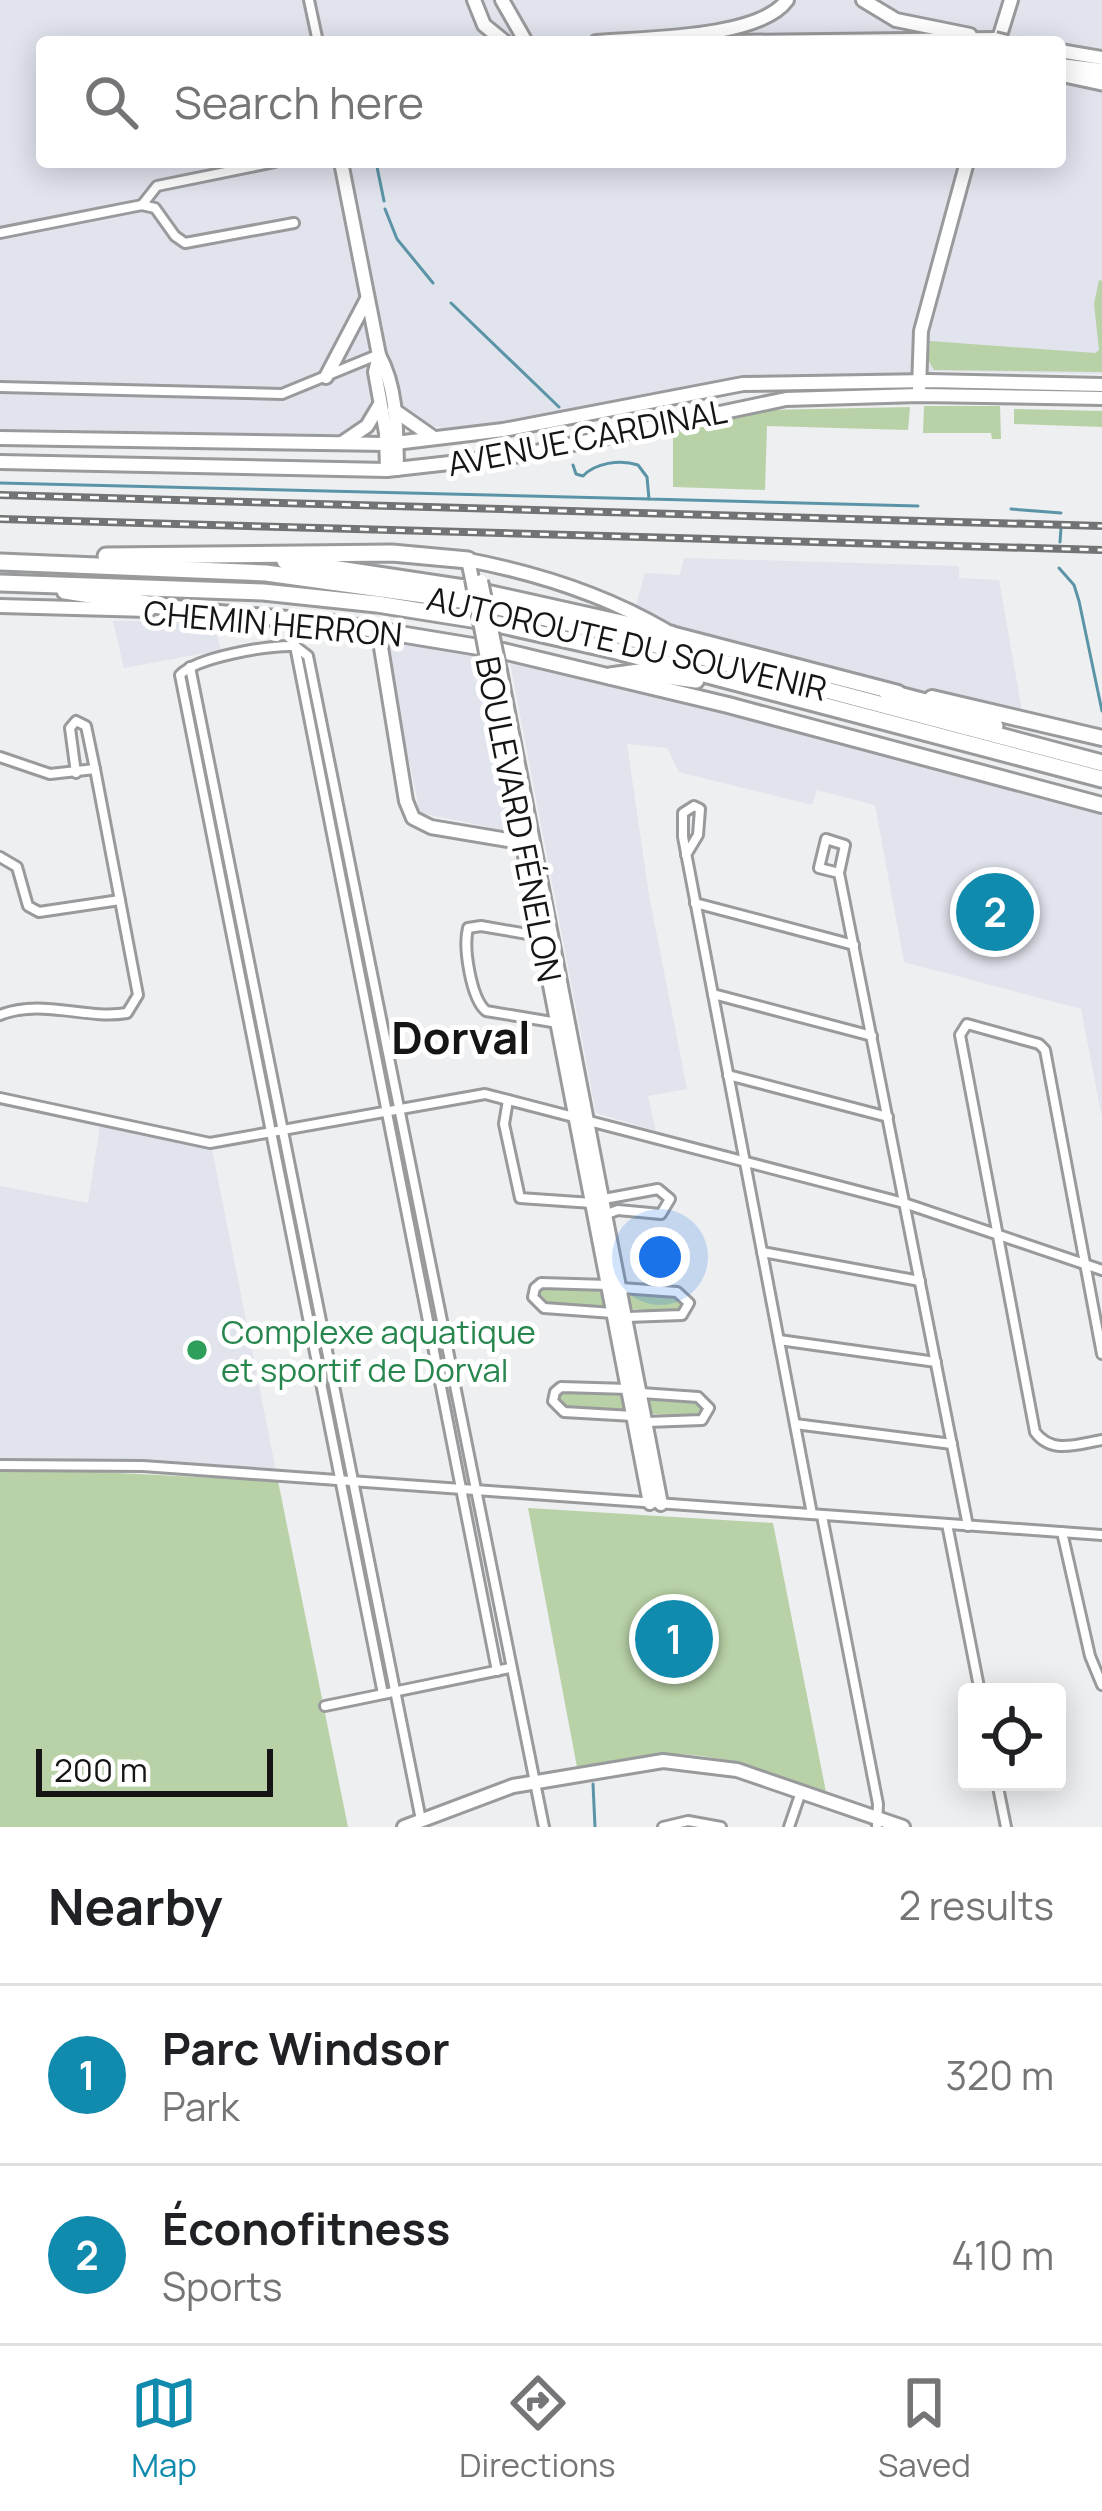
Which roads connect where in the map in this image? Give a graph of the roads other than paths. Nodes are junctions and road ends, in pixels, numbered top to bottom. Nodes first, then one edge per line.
1 (310, 0) edge
2 (473, 0) edge
3 (502, 0) edge
4 (787, 0) edge
5 (863, 0) edge
6 (1011, 0) edge
7 (317, 36) edge
8 (498, 36) edge
9 (521, 36) edge
10 (649, 36) edge
11 (973, 36) edge
12 (995, 36) edge
13 (1066, 52) edge
14 (1102, 58) edge
15 (1066, 69) edge
16 (1102, 70) edge
17 (1066, 71) edge
18 (1102, 82) edge
19 (244, 168) edge
20 (342, 168) edge
21 (965, 168) edge
22 (142, 205) junction
23 (294, 223) dead end
24 (0, 233) edge
25 (367, 298) junction
26 (379, 355) junction
27 (326, 376) junction
28 (0, 387) edge
29 (919, 388) junction
30 (1101, 388) edge
31 (387, 408) junction
32 (0, 438) edge
33 (435, 439) junction
34 (392, 443) junction
35 (341, 444) junction
36 (0, 462) edge
37 (392, 470) junction
38 (269, 557) junction
39 (473, 561) junction
40 (0, 562) edge
41 (21, 563) junction
42 (0, 583) edge
43 (33, 584) junction
44 (0, 606) edge
45 (186, 610) junction
46 (378, 629) junction
47 (671, 634) junction
48 (296, 646) junction
49 (190, 667) junction
50 (610, 676) junction
51 (745, 686) junction
52 (887, 692) junction
53 (1102, 738) edge
54 (1047, 749) junction
55 (0, 757) edge
56 (1102, 763) edge
57 (95, 770) junction
58 (76, 773) junction
59 (1102, 779) edge
60 (1102, 805) edge
61 (338, 807) junction
62 (327, 809) junction
63 (528, 843) junction
64 (686, 855) junction
65 (0, 856) edge
66 (839, 873) junction
67 (120, 900) junction
68 (695, 903) junction
69 (547, 938) junction
70 (854, 945) junction
71 (368, 952) junction
72 (356, 954) junction
73 (250, 966) junction
74 (239, 968) junction
75 (713, 994) junction
76 (0, 1015) edge
77 (558, 1023) junction
78 (872, 1036) junction
79 (728, 1075) junction
80 (0, 1099) edge
81 (508, 1100) junction
82 (393, 1110) junction
83 (888, 1118) junction
84 (583, 1120) junction
85 (284, 1132) junction
86 (272, 1135) junction
87 (745, 1163) junction
88 (598, 1201) junction
89 (904, 1203) junction
90 (607, 1214) junction
91 (995, 1233) junction
92 (762, 1252) junction
93 (1086, 1264) junction
94 (1102, 1270) edge
95 (920, 1281) junction
96 (615, 1286) junction
97 (436, 1298) junction
98 (424, 1300) junction
99 (320, 1308) junction
100 (308, 1310) junction
101 (621, 1315) junction
102 (779, 1340) junction
103 (1102, 1354) edge
104 (936, 1362) junction
105 (636, 1391) junction
106 (641, 1419) junction
107 (795, 1424) junction
108 (1102, 1440) edge
109 (952, 1444) junction
110 (0, 1465) edge
111 (343, 1480) junction
112 (355, 1480) junction
113 (461, 1488) junction
114 (475, 1489) junction
115 (656, 1503) junction
116 (817, 1515) junction
117 (947, 1524) junction
118 (968, 1526) junction
119 (1062, 1532) junction
120 (1102, 1535) edge
121 (510, 1668) junction
122 (497, 1671) junction
123 (1100, 1673) edge
124 (978, 1683) edge
125 (1102, 1685) edge
126 (394, 1692) junction
127 (382, 1694) junction
128 (325, 1706) dead end
129 (536, 1781) junction
130 (801, 1791) junction
131 (999, 1791) edge
132 (421, 1820) junction
133 (877, 1822) edge
134 (404, 1827) edge
135 (544, 1827) edge
136 (663, 1827) edge
137 (721, 1827) edge
138 (790, 1827) edge
139 (903, 1827) edge
140 (1006, 1827) edge

1 - 7 street
2 - 8 street
3 - 9 street
4 - 10 street
5 - 11 street
6 - 12 street
13 - 14 street
15 - 16 street
17 - 18 highway
19 - 22 street
20 - 25 street
21 - 29 street
22 - 23 street
22 - 24 street
25 - 26 street
25 - 27 street
26 - 27 street
26 - 31 street
27 - 28 street
29 - 30 street, AVENUE CARDINAL
29 - 33 street, AVENUE CARDINAL
29 - 37 street, AVENUE CARDINAL
31 - 33 street
31 - 34 street
31 - 35 street
32 - 35 street, AVENUE CARDINAL
33 - 34 street, AVENUE CARDINAL
34 - 35 street, AVENUE CARDINAL
34 - 37 street
36 - 37 street, AVENUE CARDINAL
38 - 39 highway
38 - 41 highway
38 - 47 highway
39 - 47 street
39 - 63 street, BOULEVARD FÉNELON, bridge
40 - 41 highway, AUTOROUTE DU SOUVENIR
41 - 54 highway, AUTOROUTE DU SOUVENIR
42 - 43 highway, AUTOROUTE DU SOUVENIR
43 - 45 highway
43 - 51 highway, AUTOROUTE DU SOUVENIR
44 - 45 street, CHEMIN HERRON
45 - 46 main road, CHEMIN HERRON
46 - 50 main road, CHEMIN HERRON
46 - 63 street
47 - 52 main road
48 - 49 street
48 - 61 street
48 - 62 street
49 - 73 street
49 - 74 street
50 - 51 highway
50 - 60 main road, CHEMIN HERRON
51 - 59 highway, AUTOROUTE DU SOUVENIR
52 - 53 main road
52 - 54 highway
54 - 56 highway, AUTOROUTE DU SOUVENIR
55 - 58 street
57 - 58 street
57 - 58 street
57 - 67 street
61 - 62 street
61 - 71 street
62 - 72 street
63 - 69 street, BOULEVARD FÉNELON
64 - 64 street
64 - 68 street
65 - 67 street
66 - 66 street
66 - 70 street
67 - 76 street
68 - 70 street
68 - 75 street
69 - 77 street, BOULEVARD FÉNELON
69 - 77 street
69 - 84 street, BOULEVARD FÉNELON
70 - 78 street
71 - 72 street
71 - 82 street
72 - 82 street
73 - 74 street
73 - 85 street
74 - 86 street
75 - 78 street
75 - 79 street
77 - 84 street, BOULEVARD FÉNELON
78 - 83 street
79 - 83 street
79 - 87 street
80 - 86 street
81 - 82 street
81 - 84 street
81 - 88 street
82 - 85 street
82 - 97 street
82 - 98 street
83 - 89 street
84 - 87 street
84 - 88 street, BOULEVARD FÉNELON
85 - 86 street
85 - 99 street
86 - 100 street
87 - 89 street
87 - 92 street
88 - 90 street, BOULEVARD FÉNELON
88 - 90 street
88 - 96 street, BOULEVARD FÉNELON
89 - 91 street
89 - 95 street
90 - 96 street, BOULEVARD FÉNELON
91 - 93 street
91 - 93 street
91 - 108 street
92 - 95 street
92 - 102 street
93 - 94 street
93 - 103 street
95 - 104 street
96 - 101 street, BOULEVARD FÉNELON
96 - 101 street
96 - 101 street
97 - 98 street
97 - 114 street
98 - 113 street
99 - 100 street
99 - 112 street
100 - 111 street
101 - 105 street, BOULEVARD FÉNELON
102 - 104 street
102 - 107 street
104 - 109 street
105 - 106 street, BOULEVARD FÉNELON
105 - 106 street
105 - 106 street
106 - 115 street, BOULEVARD FÉNELON
107 - 109 street
107 - 116 street
109 - 118 street
110 - 111 street
111 - 112 street
111 - 127 street
112 - 113 street
112 - 126 street
113 - 114 street
113 - 122 street
114 - 115 street
114 - 121 street
115 - 116 street
116 - 117 street
116 - 133 street
117 - 118 street
117 - 124 street
118 - 119 street
119 - 120 street
119 - 123 street
121 - 122 street
121 - 129 street
122 - 126 street
123 - 125 street
126 - 127 street
126 - 132 street
127 - 128 street
129 - 130 street
129 - 132 street
129 - 135 street
130 - 133 street
130 - 138 street
131 - 140 street
132 - 134 street
133 - 139 street
136 - 137 street

